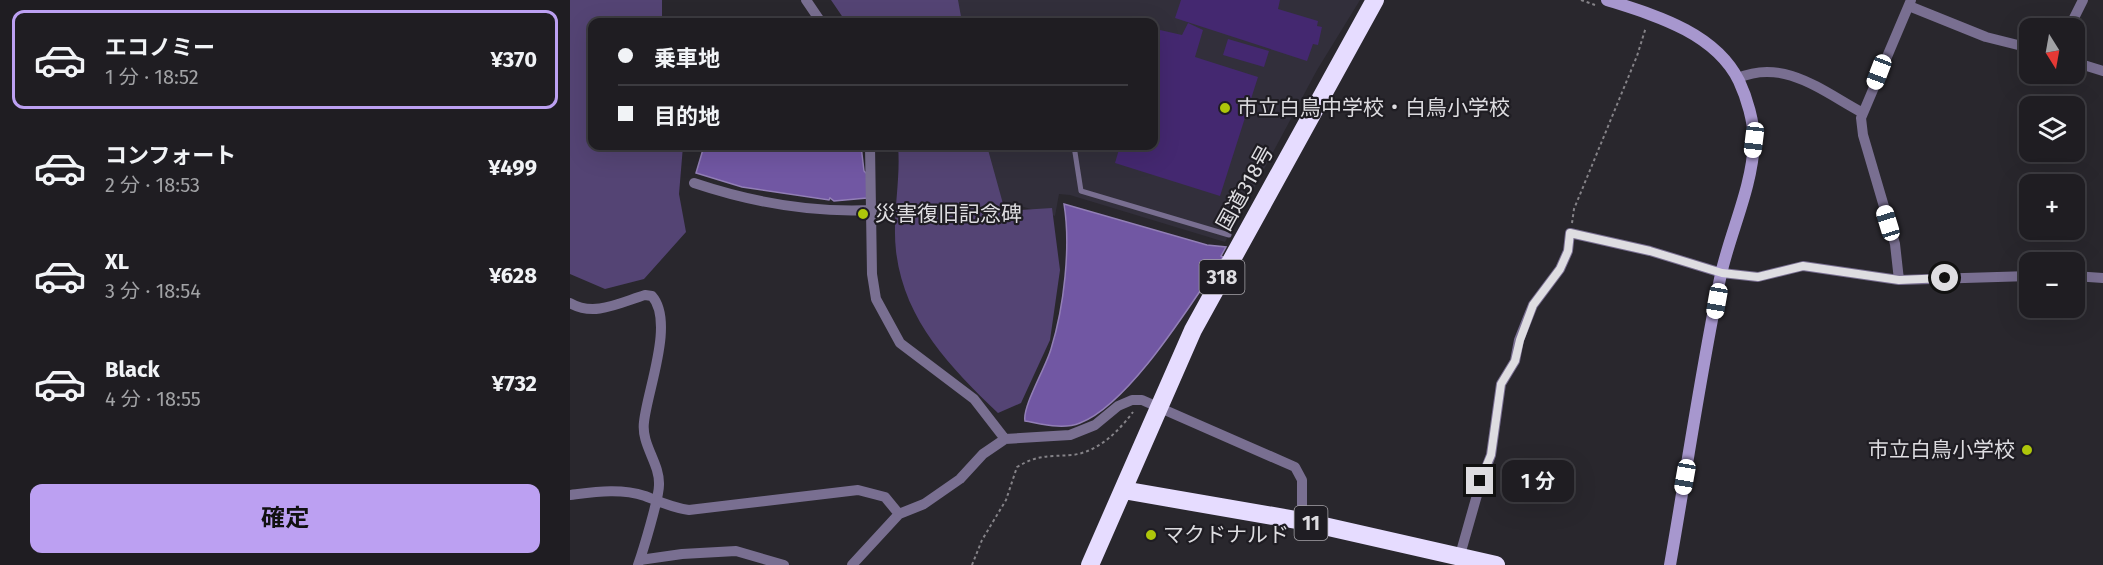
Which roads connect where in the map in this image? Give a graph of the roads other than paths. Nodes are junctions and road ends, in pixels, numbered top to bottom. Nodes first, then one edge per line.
1 (806, 0) edge
2 (1375, 0) edge
3 (2083, 0) edge
4 (1910, 3) edge
5 (1604, 4) edge
6 (1642, 5) edge
7 (817, 18) edge
8 (2074, 18) edge
9 (2019, 45) edge
10 (2085, 65) edge
11 (2103, 71) edge
12 (1738, 78) junction
13 (1863, 113) junction
14 (870, 150) edge
15 (1075, 150) edge
16 (694, 183) dead end
17 (872, 210) junction
18 (1235, 238) junction
19 (1722, 273) junction
20 (2019, 276) edge
21 (2085, 277) edge
22 (2103, 278) edge
23 (1899, 280) junction
24 (570, 303) edge
25 (1149, 404) junction
26 (1005, 439) junction
27 (1123, 490) junction
28 (570, 495) edge
29 (655, 501) junction
30 (899, 514) junction
31 (1302, 521) junction
32 (1468, 560) edge
33 (639, 562) edge
34 (784, 565) edge
35 (852, 565) edge
36 (1090, 565) edge
37 (1496, 565) edge
38 (1670, 565) edge

1 - 7 street
2 - 18 highway, 国道318号 / 318
3 - 8 street
4 - 9 street
4 - 13 street
5 - 6 street
6 - 12 street
10 - 11 street
12 - 13 street
12 - 19 street
13 - 23 street
14 - 17 street
15 - 18 lane
16 - 17 street
17 - 26 street
18 - 25 highway, 国道318号 / 318
19 - 23 street
19 - 32 street
19 - 38 street
20 - 23 street
21 - 22 street
24 - 29 street
25 - 26 street
25 - 27 highway, 国道318号 / 318
25 - 31 street
26 - 30 street
27 - 31 highway, 11
27 - 36 highway, 国道318号 / 318
28 - 29 street
29 - 30 street
29 - 33 street
30 - 35 street
31 - 32 highway, 11
32 - 37 highway, 11
33 - 34 street

